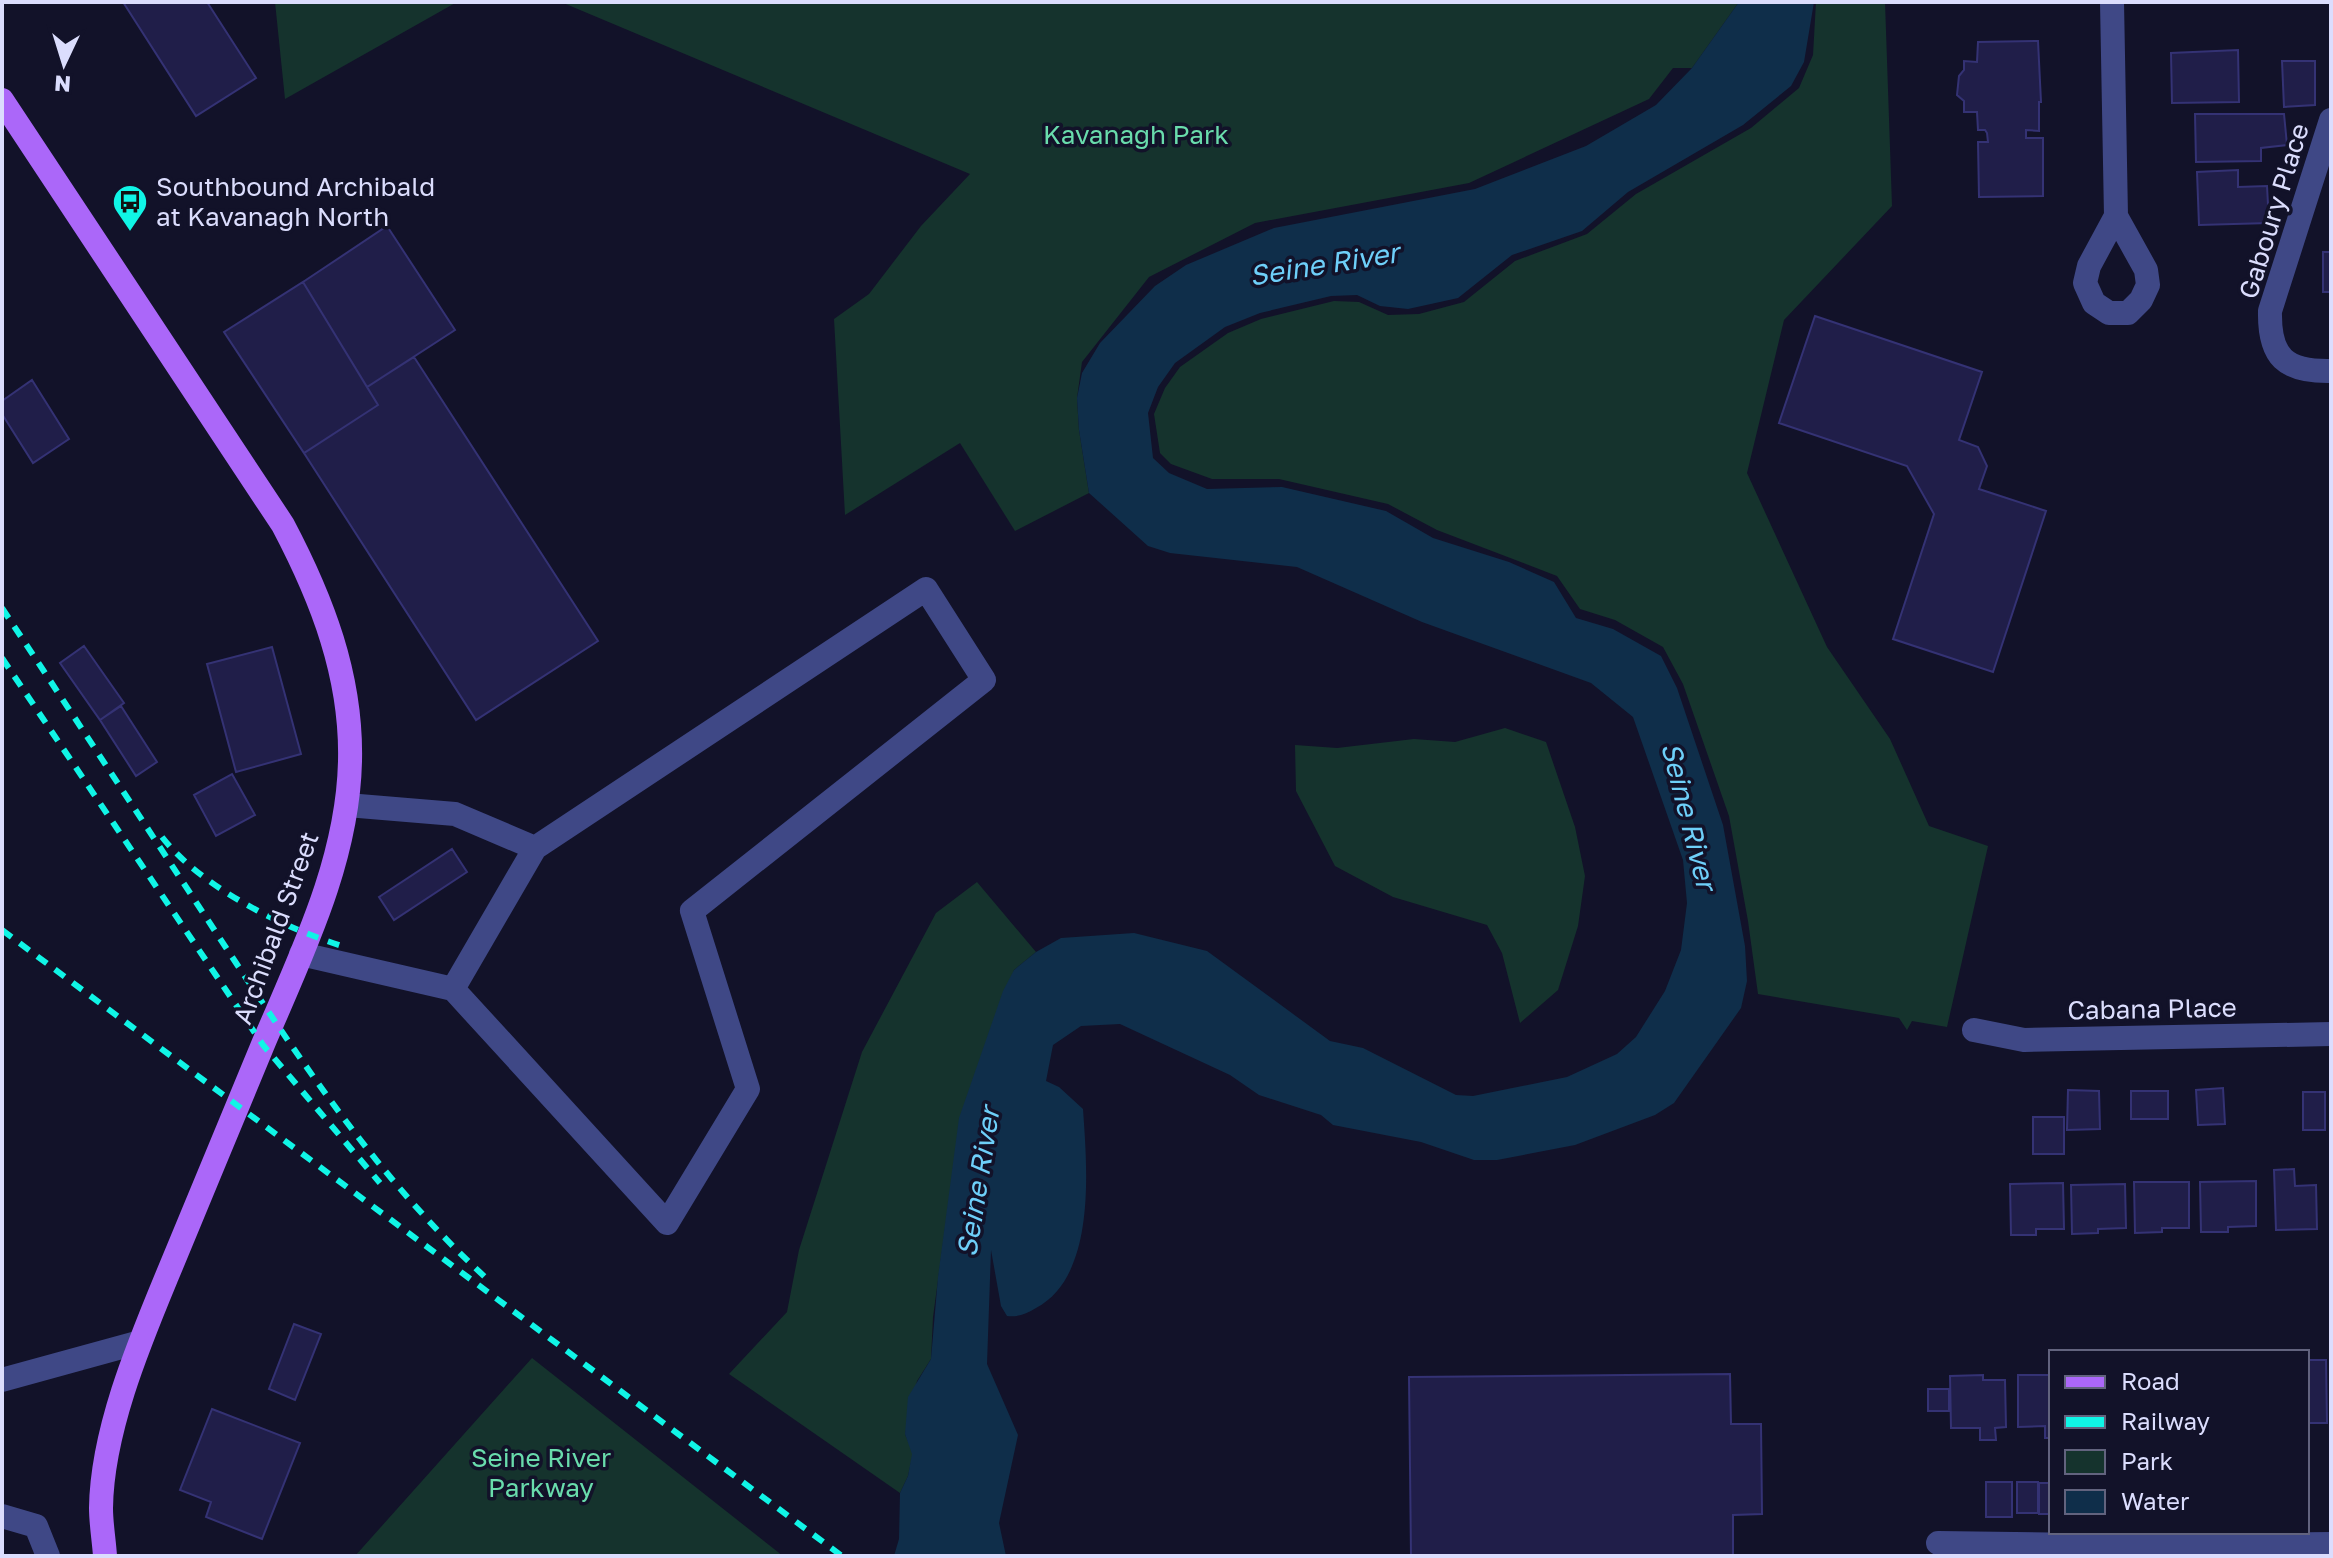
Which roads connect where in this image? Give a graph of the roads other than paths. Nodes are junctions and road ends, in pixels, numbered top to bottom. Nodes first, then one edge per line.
1 (2112, 2) edge
2 (2, 100) edge
3 (2331, 120) edge
4 (2116, 216) dead end
5 (2331, 371) edge
6 (347, 805) junction
7 (535, 848) junction
8 (301, 954) junction
9 (453, 989) junction
10 (1974, 1030) dead end
11 (2331, 1034) edge
12 (140, 1342) junction
13 (2, 1380) edge
14 (2, 1516) edge
15 (1938, 1543) dead end
16 (2331, 1544) edge
17 (2155, 1551) edge
18 (48, 1556) edge
19 (105, 1556) edge

1 - 4 street
2 - 6 main road, Archibald Street
3 - 5 street, Gaboury Place
6 - 7 street
6 - 8 main road, Archibald Street
7 - 9 street
7 - 9 street
8 - 9 street
8 - 12 main road, Archibald Street
10 - 11 street, Cabana Place
12 - 13 street
12 - 19 main road, Archibald Street
14 - 18 street
15 - 17 street
16 - 17 street

